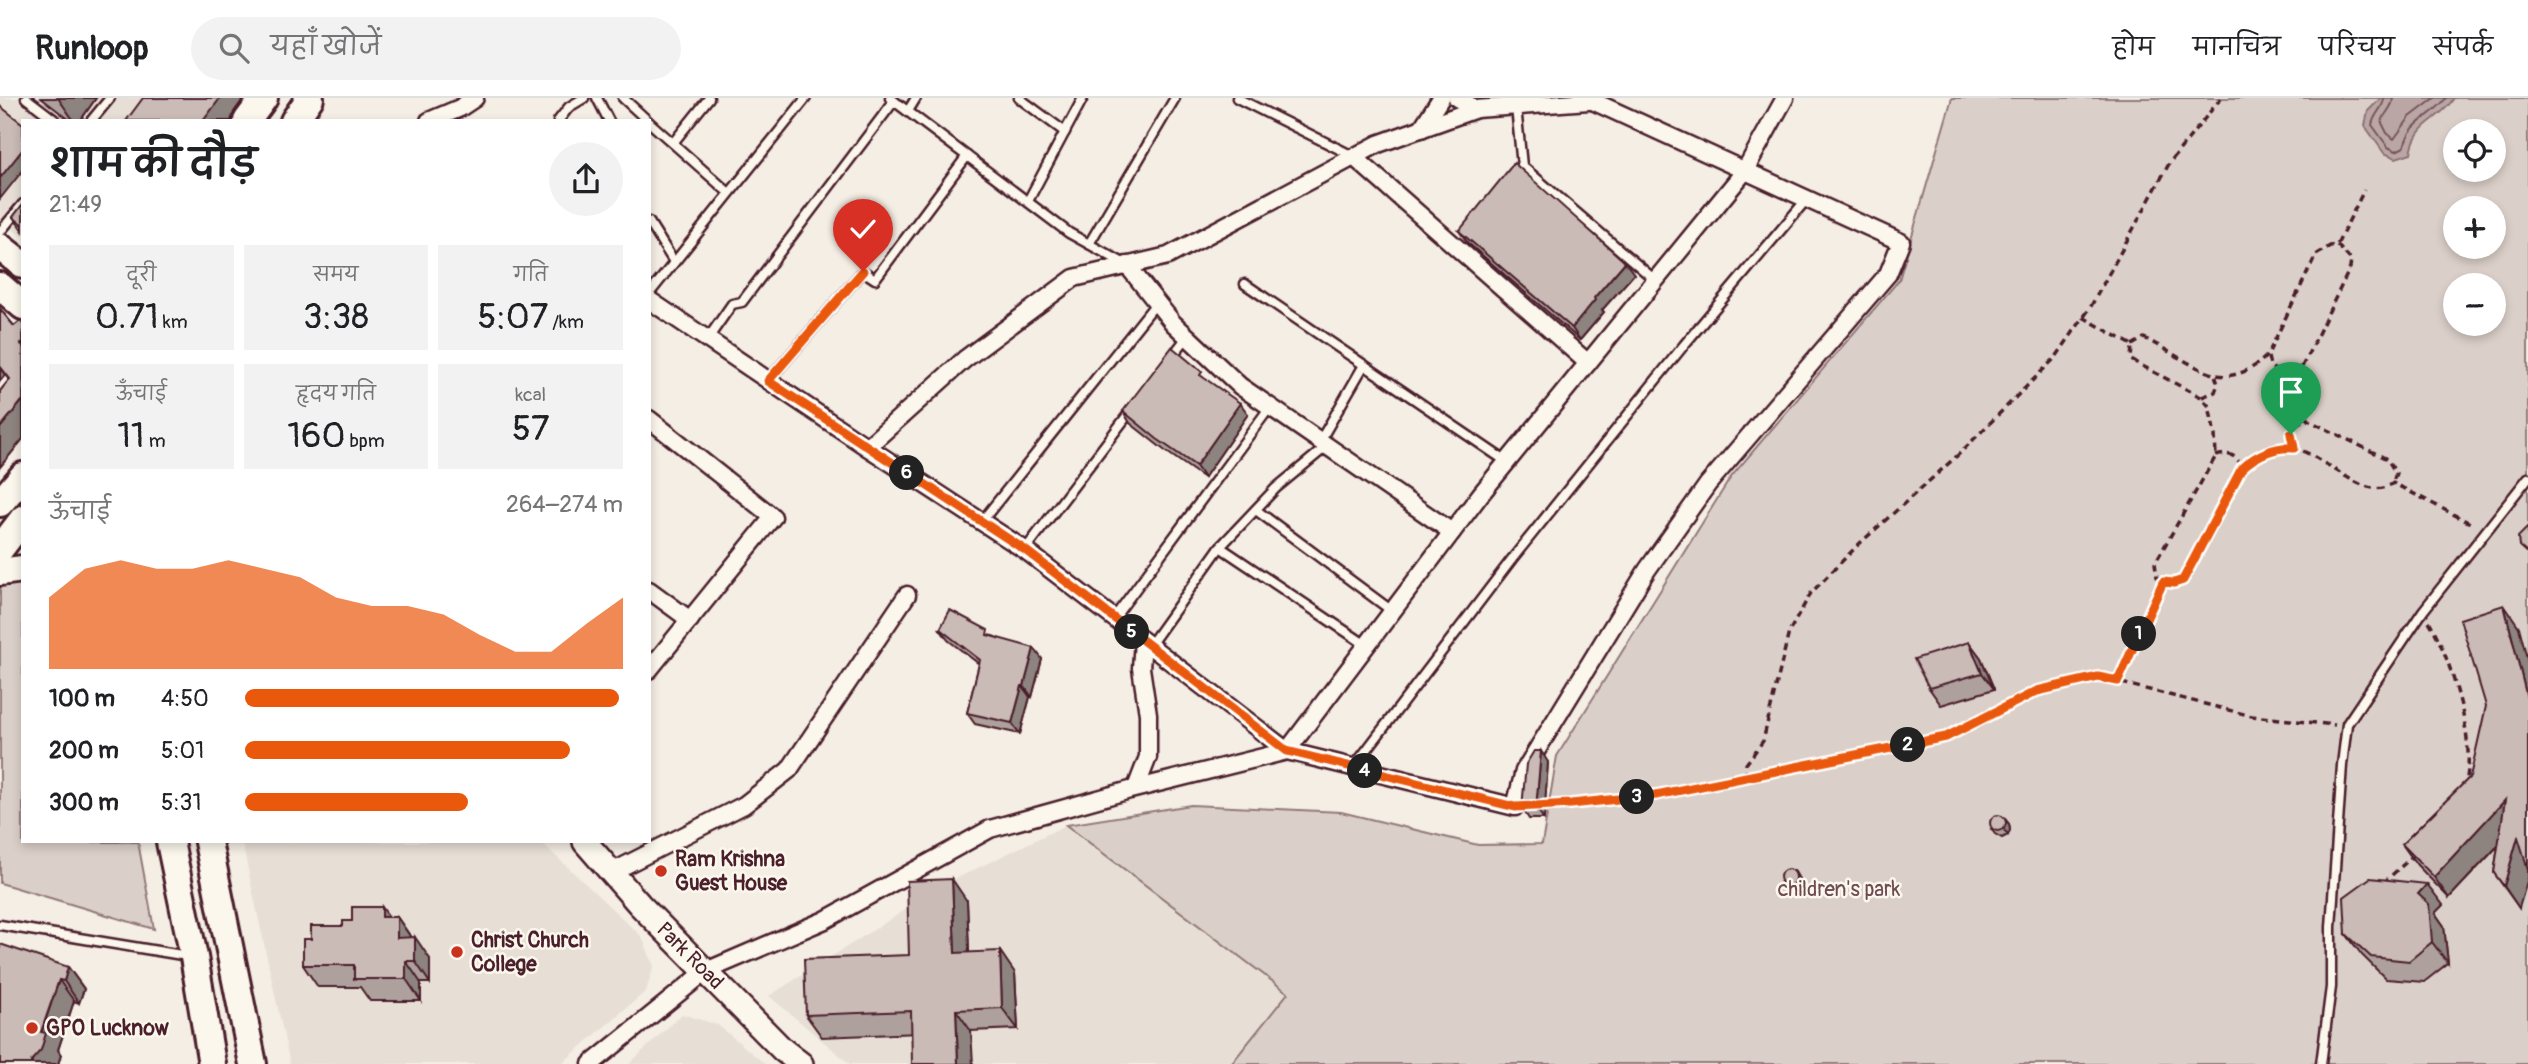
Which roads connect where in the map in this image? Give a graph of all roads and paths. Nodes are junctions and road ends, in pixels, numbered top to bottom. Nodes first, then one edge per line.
1 (26, 98) edge
2 (110, 98) edge
3 (264, 98) edge
4 (310, 98) edge
5 (475, 98) edge
6 (584, 98) edge
7 (597, 98) edge
8 (622, 98) edge
9 (709, 98) edge
10 (806, 98) edge
11 (916, 98) edge
12 (1019, 98) edge
13 (1083, 98) edge
14 (1175, 98) edge
15 (1237, 98) edge
16 (1441, 98) edge
17 (1457, 98) edge
18 (1785, 98) edge
19 (2221, 98) edge
20 (892, 99) edge
21 (1588, 99) edge
22 (1516, 107) junction
23 (1476, 109) junction
24 (908, 111) junction
25 (53, 119) edge
26 (93, 119) edge
27 (248, 119) edge
28 (295, 119) edge
29 (434, 119) edge
30 (560, 119) edge
31 (608, 119) edge
32 (647, 119) edge
33 (651, 123) edge
34 (1421, 129) junction
35 (1065, 132) junction
36 (673, 143) junction
37 (967, 156) junction
38 (1354, 157) junction
39 (1522, 166) junction
40 (1744, 172) junction
41 (1514, 176) edge
42 (2364, 190) dead end
43 (729, 194) junction
44 (1806, 200) junction
45 (1028, 201) junction
46 (21, 206) edge
47 (651, 225) edge
48 (0, 232) edge
49 (1089, 244) junction
50 (2337, 245) junction
51 (0, 247) edge
52 (674, 262) junction
53 (21, 263) edge
54 (1127, 265) junction
55 (1656, 280) junction
56 (1245, 284) dead end
57 (0, 286) edge
58 (651, 291) edge
59 (651, 301) edge
60 (1157, 302) junction
61 (21, 304) edge
62 (2083, 317) junction
63 (1188, 336) junction
64 (707, 340) junction
65 (2132, 345) junction
66 (2268, 354) junction
67 (1588, 363) junction
68 (1364, 365) junction
69 (1163, 368) edge
70 (2300, 370) junction
71 (2215, 375) junction
72 (768, 381) junction
73 (2201, 397) junction
74 (1139, 400) edge
75 (1270, 407) junction
76 (2308, 420) junction
77 (651, 421) edge
78 (1323, 444) junction
79 (867, 447) junction
80 (2294, 448) junction
81 (2216, 456) junction
82 (1507, 462) junction
83 (2242, 468) junction
84 (21, 478) edge
85 (2528, 478) edge
86 (2393, 483) junction
87 (0, 503) edge
88 (1255, 510) junction
89 (982, 521) junction
90 (21, 522) edge
91 (2486, 531) junction
92 (1451, 532) junction
93 (1220, 547) junction
94 (0, 549) edge
95 (1025, 550) junction
96 (21, 569) edge
97 (0, 572) edge
98 (2163, 582) junction
99 (651, 591) edge
100 (907, 595) dead end
101 (1392, 611) junction
102 (2423, 611) junction
103 (1114, 618) junction
104 (690, 620) junction
105 (1146, 643) junction
106 (1366, 645) junction
107 (651, 668) edge
108 (2118, 681) junction
109 (2347, 724) junction
110 (1287, 751) junction
111 (1353, 768) junction
112 (1746, 777) junction
113 (1136, 788) junction
114 (2464, 788) edge
115 (1515, 807) junction
116 (170, 843) edge
117 (208, 843) edge
118 (586, 843) edge
119 (2417, 852) edge
120 (612, 872) junction
121 (2375, 889) edge
122 (0, 925) edge
123 (194, 957) junction
124 (705, 971) junction
125 (798, 1063) edge
126 (212, 1064) edge
127 (253, 1064) edge
128 (590, 1064) edge
129 (2321, 1064) edge

1 - 25 lane
2 - 26 lane
3 - 27 main road
4 - 28 main road
5 - 29 street
6 - 30 lane
7 - 31 lane
8 - 32 lane
9 - 36 lane
10 - 43 lane
11 - 24 lane
12 - 35 lane
13 - 35 lane
14 - 49 lane
15 - 38 lane
16 - 34 street
17 - 23 street
18 - 40 street
19 - 62 path
20 - 24 lane
20 - 64 lane
21 - 22 street
21 - 40 street
22 - 23 street
22 - 39 lane
23 - 34 street
24 - 37 lane
33 - 36 lane
34 - 38 street
35 - 45 lane
36 - 43 lane
37 - 45 lane
37 - 72 lane
38 - 54 street
38 - 67 street
39 - 41 lane
39 - 55 lane
40 - 44 street
40 - 55 street
42 - 50 path
43 - 52 lane
44 - 111 lane
44 - 115 street
45 - 49 lane
46 - 48 lane
47 - 52 lane
49 - 54 lane
50 - 66 path
50 - 70 path
51 - 53 main road
52 - 58 lane
54 - 60 street
54 - 79 street
55 - 67 street
56 - 68 lane
57 - 61 main road
59 - 64 street
60 - 63 street
60 - 89 lane
62 - 65 path
62 - 112 path
63 - 69 lane
63 - 75 street
64 - 72 street
65 - 71 path
65 - 73 path
66 - 70 path
66 - 71 path
67 - 82 street
68 - 78 lane
68 - 82 lane
70 - 76 path
71 - 73 path
72 - 79 street
73 - 81 path
74 - 95 lane
75 - 78 street
75 - 103 lane
76 - 80 path
76 - 86 path
77 - 104 street
78 - 88 lane
78 - 92 street
79 - 89 street
80 - 83 path
80 - 86 path
81 - 83 path
81 - 98 path
82 - 92 street
83 - 98 path
84 - 87 main road
85 - 91 lane
86 - 91 path
88 - 93 lane
88 - 101 lane
89 - 95 street
90 - 94 main road
91 - 102 lane
92 - 101 street
93 - 105 lane
93 - 106 lane
95 - 103 street
96 - 97 main road
98 - 108 path
99 - 104 street
100 - 120 street
101 - 106 street
102 - 109 lane
102 - 114 path
103 - 105 street
104 - 107 street
105 - 110 street
105 - 113 street
106 - 110 street
108 - 109 path
108 - 112 path
109 - 129 lane
110 - 111 street
110 - 113 street
111 - 115 street
112 - 115 path
113 - 124 street
116 - 123 main road
117 - 127 main road
118 - 120 street, Park Road
119 - 121 path
120 - 124 street, Park Road
122 - 123 lane
123 - 126 main road
124 - 125 street, Park Road
124 - 128 street

